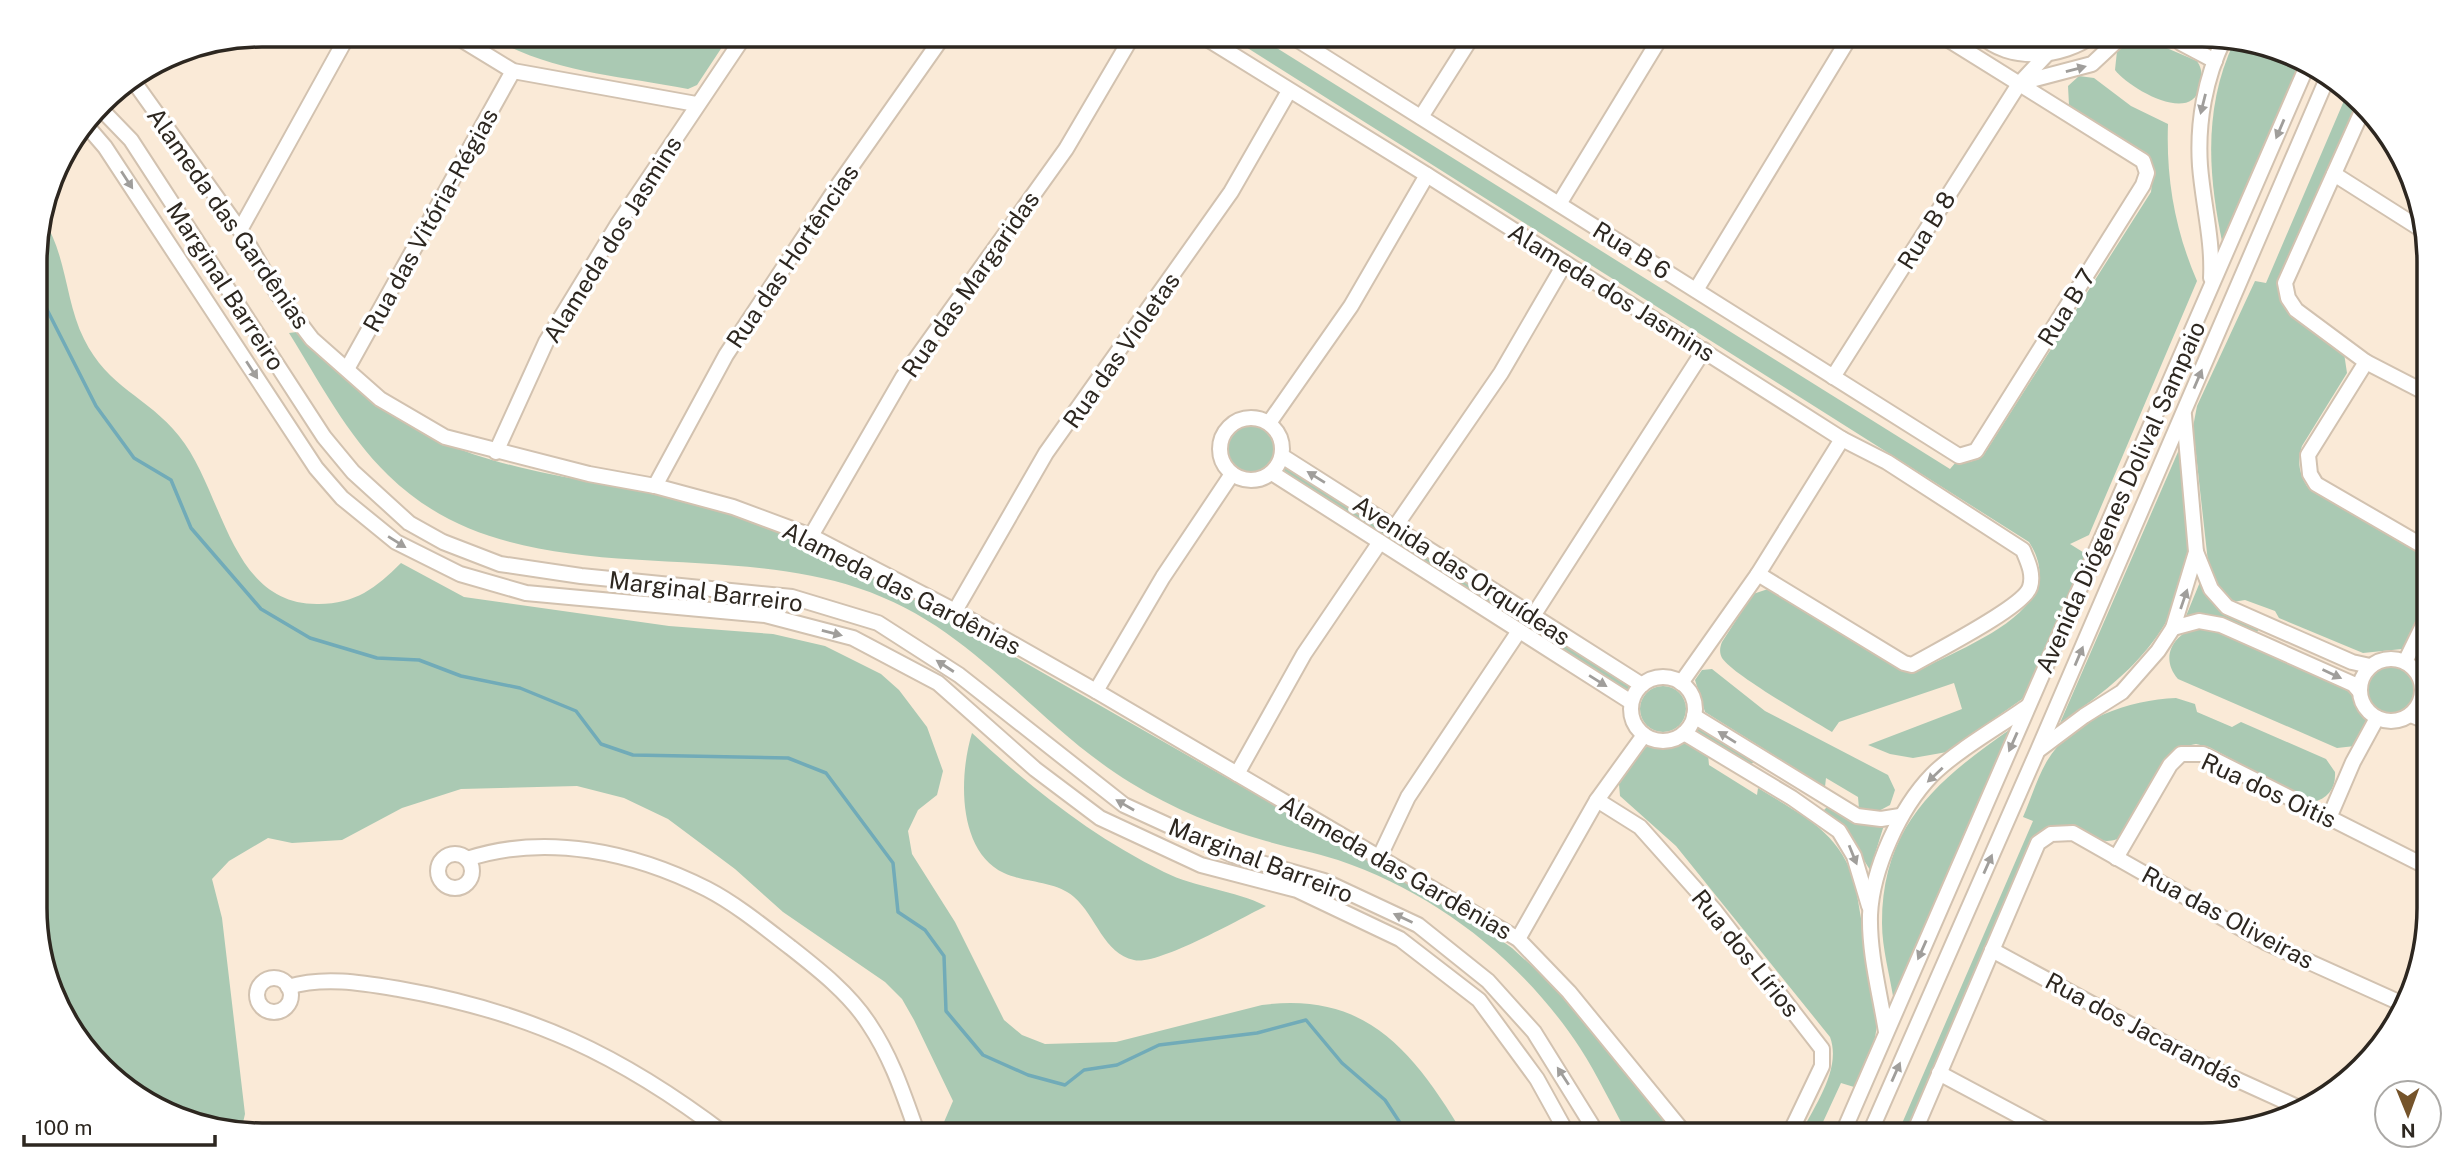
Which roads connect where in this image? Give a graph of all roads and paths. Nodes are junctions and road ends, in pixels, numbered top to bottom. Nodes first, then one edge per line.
1 (1310, 47) edge
2 (1465, 47) edge
3 (1655, 47) edge
4 (1844, 47) edge
5 (1969, 47) edge
6 (1999, 47) edge
7 (2074, 47) edge
8 (2110, 47) edge
9 (2194, 47) edge
10 (341, 48) edge
11 (475, 48) edge
12 (736, 48) edge
13 (935, 48) edge
14 (1126, 48) edge
15 (1221, 48) edge
16 (2221, 48) edge
17 (2047, 54) junction
18 (2216, 61) junction
19 (513, 71) junction
20 (2304, 73) edge
21 (2019, 84) junction
22 (140, 86) edge
23 (2324, 86) edge
24 (1289, 90) junction
25 (696, 104) junction
26 (107, 115) edge
27 (1421, 117) junction
28 (2360, 117) edge
29 (92, 132) edge
30 (1427, 174) junction
31 (2334, 174) junction
32 (1559, 204) junction
33 (2413, 224) edge
34 (240, 230) junction
35 (1565, 263) junction
36 (2211, 289) junction
37 (1696, 290) junction
38 (1704, 350) junction
39 (2366, 362) junction
40 (347, 369) junction
41 (1833, 377) junction
42 (2417, 388) edge
43 (2183, 413) junction
44 (1269, 423) junction
45 (1842, 439) junction
46 (1976, 451) joint
47 (496, 452) junction
48 (1282, 456) junction
49 (1272, 473) junction
50 (1232, 474) junction
51 (654, 486) junction
52 (1395, 527) junction
53 (811, 536) junction
54 (1380, 542) junction
55 (2417, 543) edge
56 (2196, 552) junction
57 (1758, 574) junction
58 (955, 611) junction
59 (1533, 616) junction
60 (2267, 623) junction
61 (2173, 628) junction
62 (1519, 631) junction
63 (2417, 637) edge
64 (2256, 640) junction
65 (2315, 645) junction
66 (2306, 662) junction
67 (2405, 662) junction
68 (2370, 666) junction
69 (2417, 673) edge
70 (1681, 683) junction
71 (1642, 685) junction
72 (1096, 691) junction
73 (2360, 692) junction
74 (1631, 702) junction
75 (2029, 705) junction
76 (2417, 707) edge
77 (2411, 715) junction
78 (1694, 716) junction
79 (2417, 717) edge
80 (2377, 718) junction
81 (1685, 733) junction
82 (1644, 736) junction
83 (2038, 750) junction
84 (1762, 759) junction
85 (1237, 774) junction
86 (1751, 774) junction
87 (1821, 796) junction
88 (1597, 800) junction
89 (1811, 812) junction
90 (1900, 816) junction
91 (2329, 818) junction
92 (1380, 856) junction
93 (2116, 858) junction
94 (467, 859) dead end
95 (2417, 862) edge
96 (1870, 914) junction
97 (1518, 939) junction
98 (1992, 950) junction
99 (288, 987) dead end
100 (2395, 1000) edge
101 (1886, 1032) junction
102 (1939, 1073) junction
103 (2289, 1103) edge
104 (1561, 1122) edge
105 (1591, 1122) edge
106 (1676, 1122) edge
107 (1795, 1122) edge
108 (1847, 1122) edge
109 (1875, 1122) edge
110 (1918, 1122) edge
111 (2031, 1122) edge
112 (709, 1123) edge
113 (914, 1123) edge

1 - 27 street, Rua B 6
2 - 27 street
3 - 32 street
4 - 37 street
5 - 21 street
6 - 17 street
7 - 17 street
21 -> 8 street
9 - 18 street
10 - 34 street
11 - 19 street
12 - 25 street, Alameda dos Jasmins
13 - 51 street, Rua das Hortências
14 - 53 street, Rua das Margaridas
15 - 24 street, Alameda dos Jasmins
16 - 18 street, Avenida Diógenes Dolival Sampaio
17 - 21 street, Rua B 8
18 -> 36 street, Avenida Diógenes Dolival Sampaio
19 - 25 street
19 - 40 street, Rua das Vitória-Régias
20 -> 36 street, Avenida Diógenes Dolival Sampaio
21 - 41 street, Rua B 8
21 - 46 street, Rua B 7
22 - 34 street, Alameda das Gardênias
43 -> 23 street, Avenida Diógenes Dolival Sampaio
24 - 30 street, Alameda dos Jasmins
24 - 58 street, Rua das Violetas
25 - 47 street, Alameda dos Jasmins
105 -> 26 street, Marginal Barreiro
27 - 32 street, Rua B 6
28 - 31 street
29 -> 104 street, Marginal Barreiro
30 - 35 street, Alameda dos Jasmins
30 - 44 street
31 - 33 street
31 - 39 street
32 - 37 street, Rua B 6
34 - 40 street, Alameda das Gardênias
35 - 38 street, Alameda dos Jasmins
35 - 52 street
36 - 75 street, Avenida Diógenes Dolival Sampaio
37 - 41 street, Rua B 6
38 - 45 street, Alameda dos Jasmins
38 - 59 street
39 - 42 street
39 - 55 street
40 - 47 street, Alameda das Gardênias
41 - 46 street, Rua B 6
43 - 56 street, Avenida Diógenes Dolival Sampaio
83 -> 43 street, Avenida Diógenes Dolival Sampaio
44 - 48 street
44 - 50 street
45 - 57 street
45 - 57 street, Alameda dos Jasmins
47 - 51 street, Alameda das Gardênias
48 - 49 street
52 -> 48 street, Avenida das Orquídeas
49 - 50 street
49 - 54 street, Avenida das Orquídeas
50 - 72 street
51 - 53 street, Alameda das Gardênias
52 - 59 street, Avenida das Orquídeas
53 - 58 street, Alameda das Gardênias
54 - 62 street, Avenida das Orquídeas
54 - 85 street
56 - 60 street
61 -> 56 street, Avenida Diógenes Dolival Sampaio
57 - 70 street
58 - 72 street, Alameda das Gardênias
59 - 71 street, Avenida das Orquídeas
60 - 64 street
60 - 65 street
61 - 64 street
61 - 83 street, Avenida Diógenes Dolival Sampaio
62 -> 74 street, Avenida das Orquídeas
62 - 92 street
63 - 67 street
64 - 66 street
65 - 66 street
65 - 68 street
66 -> 73 street
67 - 68 street
67 - 69 street
68 - 73 street
70 - 71 street
70 - 78 street
71 - 74 street
72 - 85 street, Alameda das Gardênias
73 - 80 street
74 - 82 street
75 -> 90 street, Avenida Diógenes Dolival Sampaio
75 -> 101 street, Avenida Diógenes Dolival Sampaio
76 - 77 street
77 - 79 street
77 - 80 street
78 - 81 street
84 -> 78 street
80 - 91 street
81 - 82 street
81 - 86 street
82 - 88 street
109 -> 83 street, Avenida Diógenes Dolival Sampaio
84 - 86 street
84 - 87 street
85 - 92 street, Alameda das Gardênias
86 - 89 street
87 - 89 street
87 - 90 street
88 - 97 street
88 - 107 street, Rua dos Lírios
89 -> 96 street
90 - 96 street, Avenida Diógenes Dolival Sampaio
91 - 93 street, Rua dos Oitis
91 - 95 street, Rua dos Oitis
92 - 97 street, Alameda das Gardênias
93 - 98 street, Rua das Oliveiras
93 - 100 street, Rua das Oliveiras
94 - 113 street
96 - 101 street, Avenida Diógenes Dolival Sampaio
97 - 106 street, Alameda das Gardênias
98 - 102 street
98 - 103 street, Rua dos Jacarandás
99 - 112 street
101 - 108 street, Avenida Diógenes Dolival Sampaio
102 - 110 street
102 - 111 street

